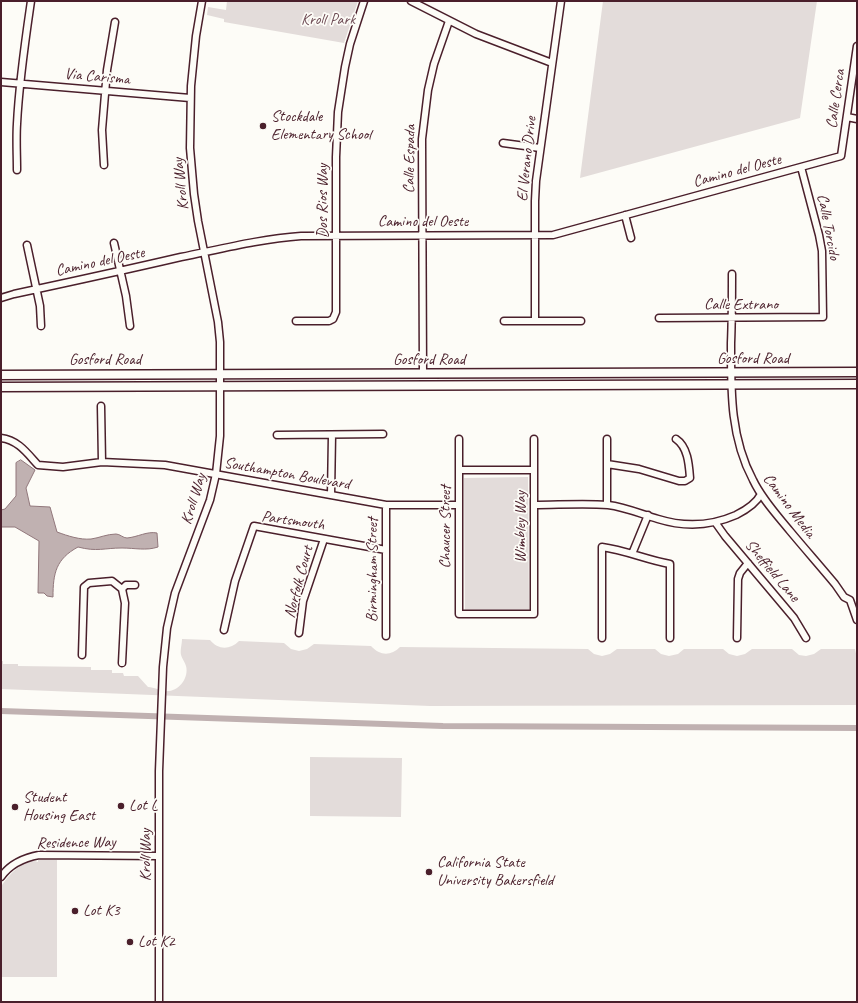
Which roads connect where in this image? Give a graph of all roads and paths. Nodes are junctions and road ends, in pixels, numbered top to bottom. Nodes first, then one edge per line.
1 (31, 1) edge
2 (202, 1) edge
3 (364, 1) edge
4 (411, 1) edge
5 (561, 1) edge
6 (449, 21) junction
7 (115, 22) dead end
8 (857, 46) edge
9 (552, 63) junction
10 (1, 82) edge
11 (20, 84) junction
12 (105, 91) junction
13 (190, 98) junction
14 (847, 117) junction
15 (857, 119) edge
16 (503, 143) dead end
17 (540, 148) junction
18 (841, 156) joint
19 (104, 166) dead end
20 (801, 167) junction
21 (17, 170) dead end
22 (625, 215) junction
23 (336, 235) junction
24 (422, 235) junction
25 (535, 235) junction
26 (631, 238) dead end
27 (114, 243) dead end
28 (27, 245) dead end
29 (204, 252) junction
30 (121, 271) junction
31 (732, 274) dead end
32 (37, 289) junction
33 (1, 298) edge
34 (823, 317) joint
35 (659, 318) dead end
36 (732, 318) junction
37 (296, 321) dead end
38 (504, 321) dead end
39 (535, 321) junction
40 (581, 321) dead end
41 (41, 326) dead end
42 (130, 326) dead end
43 (857, 372) edge
44 (220, 374) junction
45 (423, 374) junction
46 (731, 374) junction
47 (1, 375) edge
48 (857, 384) edge
49 (731, 385) junction
50 (220, 386) junction
51 (1, 387) edge
52 (101, 406) dead end
53 (332, 434) junction
54 (383, 434) dead end
55 (277, 435) dead end
56 (1, 438) edge
57 (459, 439) dead end
58 (534, 439) dead end
59 (607, 439) dead end
60 (676, 439) dead end
61 (102, 462) junction
62 (607, 464) junction
63 (459, 470) junction
64 (534, 470) junction
65 (216, 474) junction
66 (761, 494) junction
67 (331, 495) junction
68 (386, 505) junction
69 (459, 505) junction
70 (534, 505) junction
71 (607, 505) junction
72 (648, 515) junction
73 (715, 522) junction
74 (324, 539) junction
75 (386, 550) junction
76 (632, 554) junction
77 (748, 563) junction
78 (134, 585) dead end
79 (122, 589) junction
80 (459, 614) joint
81 (857, 620) edge
82 (224, 630) dead end
83 (299, 633) dead end
84 (386, 636) dead end
85 (602, 638) dead end
86 (670, 638) dead end
87 (738, 638) dead end
88 (806, 638) dead end
89 (82, 655) dead end
90 (122, 663) dead end
91 (159, 856) junction
92 (1, 877) edge
93 (159, 1002) edge

1 - 11 street
2 - 13 street, Kroll Way
3 - 23 street, Dos Rios Way
4 - 6 street
5 - 9 street, El Verano Drive
6 - 9 street
6 - 24 street, Calle Espada
7 - 12 street
8 - 14 street, Calle Cerca
9 - 17 street, El Verano Drive
10 - 11 street, Via Carisma
11 - 12 street, Via Carisma
11 - 21 street
12 - 13 street, Via Carisma
12 - 19 street
13 - 29 street, Kroll Way
14 - 15 street
14 - 18 street, Calle Cerca
16 - 17 street
17 - 25 street, El Verano Drive
18 - 20 street, Camino del Oeste
20 - 22 street, Camino del Oeste
20 - 34 street, Calle Torcido
22 - 25 street, Camino del Oeste
22 - 26 street
23 - 24 street, Camino del Oeste
23 - 29 street, Camino del Oeste
23 - 37 street, Dos Rios Way
24 - 25 street, Camino del Oeste
24 - 45 street, Calle Espada
25 - 39 street, El Verano Drive
27 - 30 street
28 - 32 street
29 - 30 street, Camino del Oeste
29 - 44 street, Kroll Way
30 - 32 street, Camino del Oeste
30 - 42 street
31 - 36 street, Camino Media
32 - 33 street, Camino del Oeste
32 - 41 street
34 - 36 street, Calle Extrano
35 - 36 street, Calle Extrano
36 - 46 street, Camino Media
38 - 39 street
39 - 40 street
43 - 46 main road, Gosford Road
44 - 45 main road, Gosford Road
44 - 47 main road, Gosford Road
44 - 50 street, Kroll Way
45 - 46 main road, Gosford Road
46 - 49 street, Camino Media
48 - 49 main road, Gosford Road
49 - 50 main road, Gosford Road
49 - 66 street, Camino Media
50 - 51 main road, Gosford Road
50 - 65 street, Kroll Way
52 - 61 street
53 - 54 street
53 - 55 street
53 - 67 street
56 - 61 street, Southampton Boulevard
57 - 63 street, Chaucer Street
58 - 64 street, Wimbley Way
59 - 62 street
60 - 62 street
61 - 65 street, Southampton Boulevard
62 - 71 street
63 - 64 street
63 - 69 street, Chaucer Street
64 - 70 street, Wimbley Way
65 - 67 street, Southampton Boulevard
65 - 91 street, Kroll Way
66 - 73 street
66 - 81 street, Camino Media
67 - 68 street, Southampton Boulevard
68 - 69 street, Southampton Boulevard
68 - 75 street, Birmingham Street
69 - 80 street, Chaucer Street
70 - 71 street
70 - 80 street, Wimbley Way
71 - 72 street
72 - 73 street
72 - 76 street
73 - 77 street, Sheffield Lane
74 - 75 street, Partsmouth
74 - 82 street, Partsmouth
74 - 83 street, Norfolk Court
75 - 84 street, Birmingham Street
76 - 85 street
76 - 86 street
77 - 87 street
77 - 88 street, Sheffield Lane
78 - 79 street
79 - 89 street
79 - 90 street
91 - 92 street, Residence Way
91 - 93 street, Kroll Way

